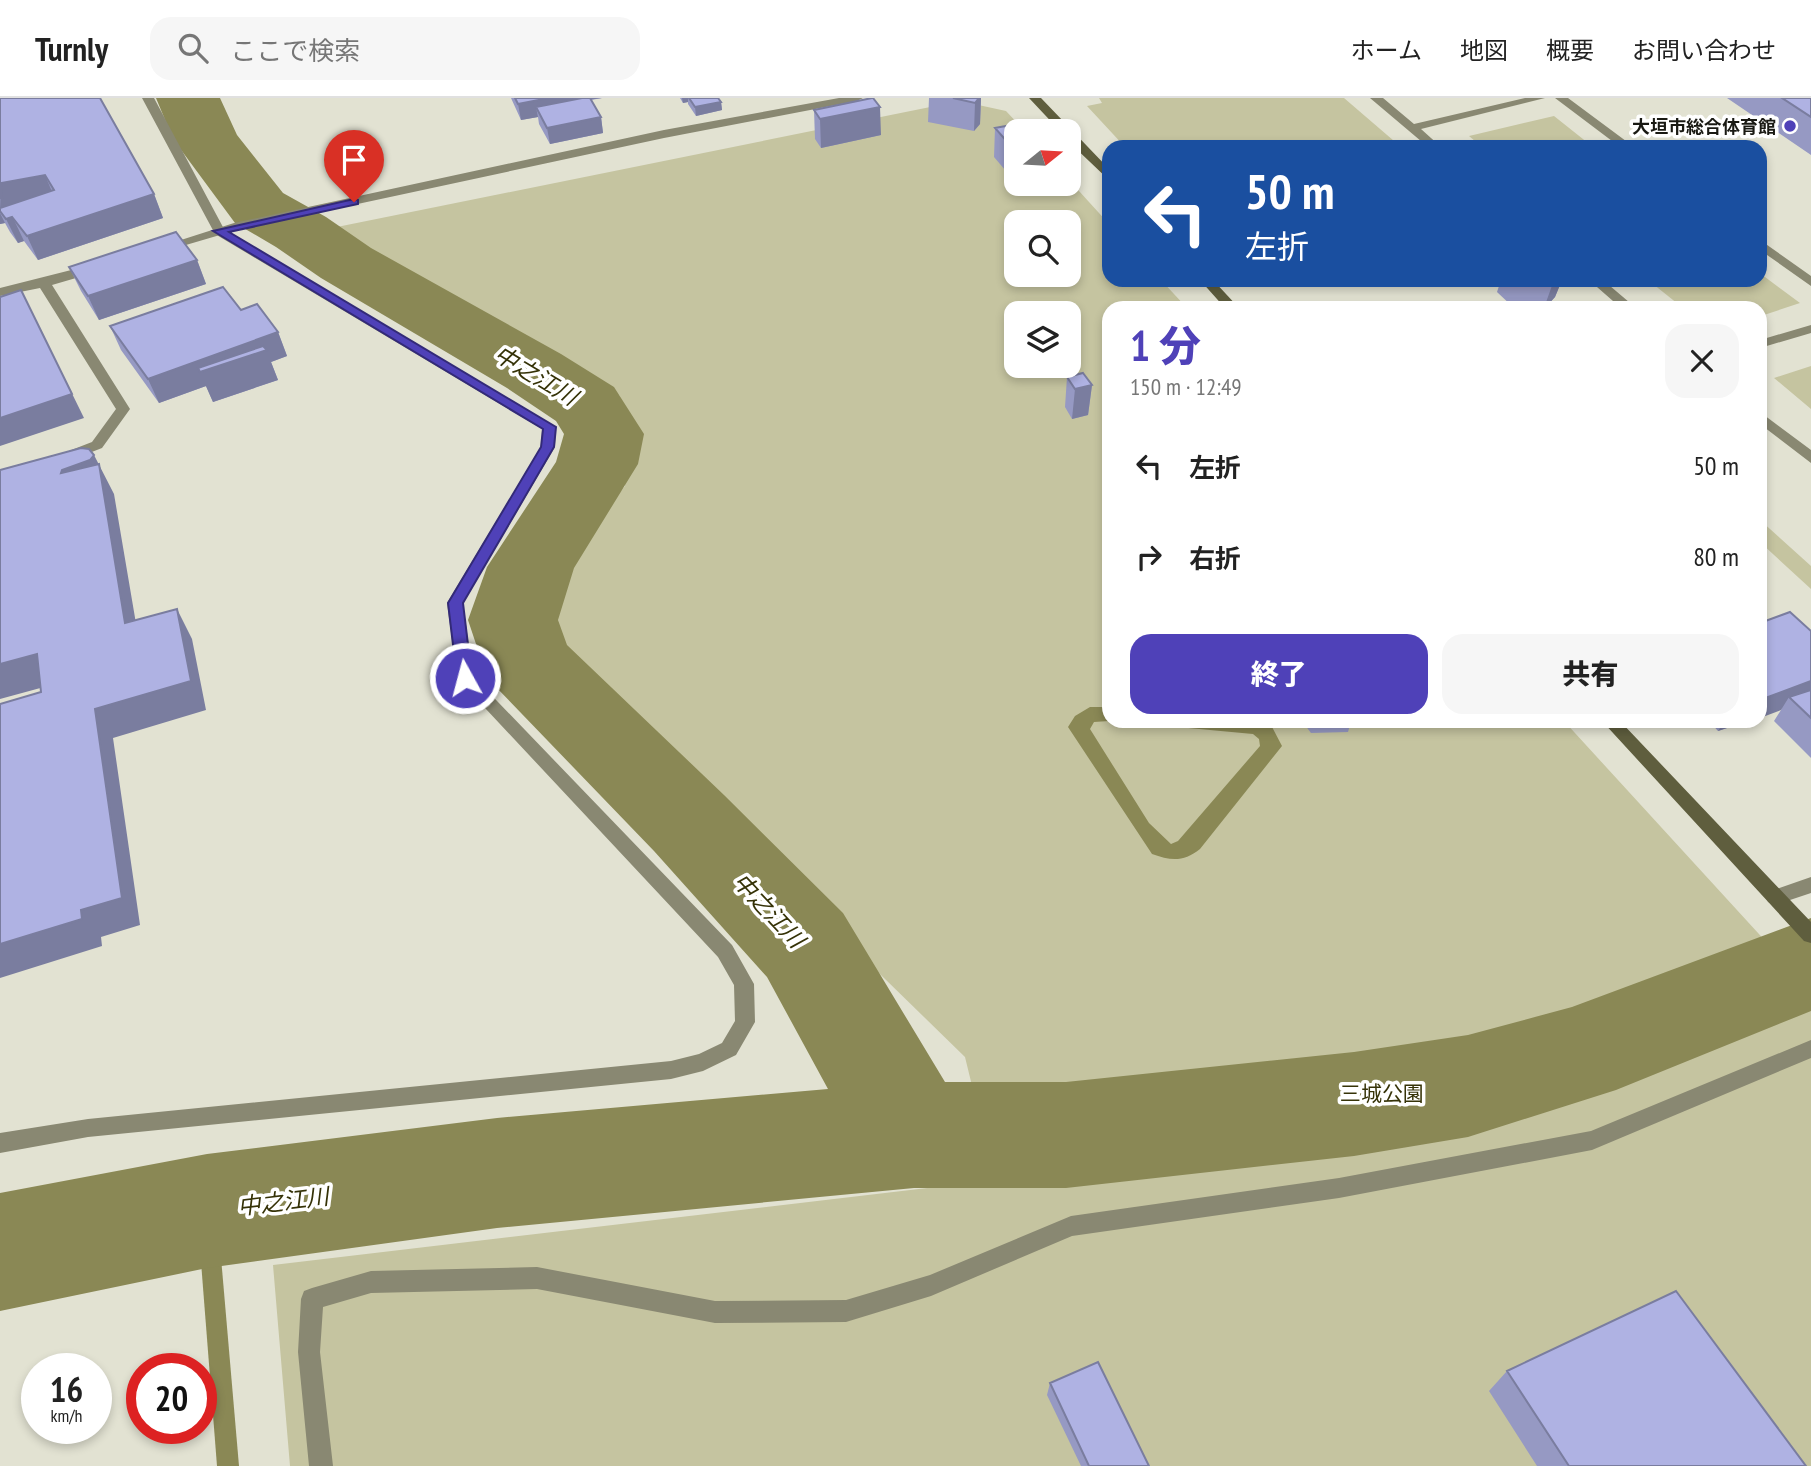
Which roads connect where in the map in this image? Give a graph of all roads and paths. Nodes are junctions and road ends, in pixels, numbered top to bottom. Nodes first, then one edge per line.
1 (148, 98) edge
2 (857, 98) edge
3 (1035, 98) edge
4 (1376, 98) edge
5 (1539, 98) edge
6 (1561, 98) edge
7 (1055, 119) edge
8 (1412, 128) junction
9 (1427, 140) edge
10 (1619, 140) edge
11 (1082, 148) edge
12 (1102, 169) edge
13 (226, 229) junction
14 (1767, 249) edge
15 (144, 253) edge
16 (106, 264) edge
17 (1811, 282) edge
18 (44, 283) junction
19 (1212, 287) edge
20 (1604, 287) edge
21 (0, 292) edge
22 (1226, 301) edge
23 (1620, 301) edge
24 (1811, 329) edge
25 (1767, 342) edge
26 (1767, 422) edge
27 (1811, 458) edge
28 (49, 464) edge
29 (1617, 728) edge
30 (1811, 885) edge
31 (1775, 897) junction
32 (1811, 934) edge
33 (1811, 1049) edge
34 (0, 1143) edge
35 (321, 1466) edge

1 - 13 street
2 - 13 street
3 - 7 street
4 - 8 street
5 - 8 street
6 - 10 street
8 - 9 street
11 - 12 street
13 - 15 street
13 - 34 street
14 - 17 street
16 - 18 street
18 - 21 street
18 - 28 street
19 - 22 street
20 - 23 street
24 - 25 street
26 - 27 street
29 - 31 street
30 - 31 street
31 - 32 street
33 - 35 street

